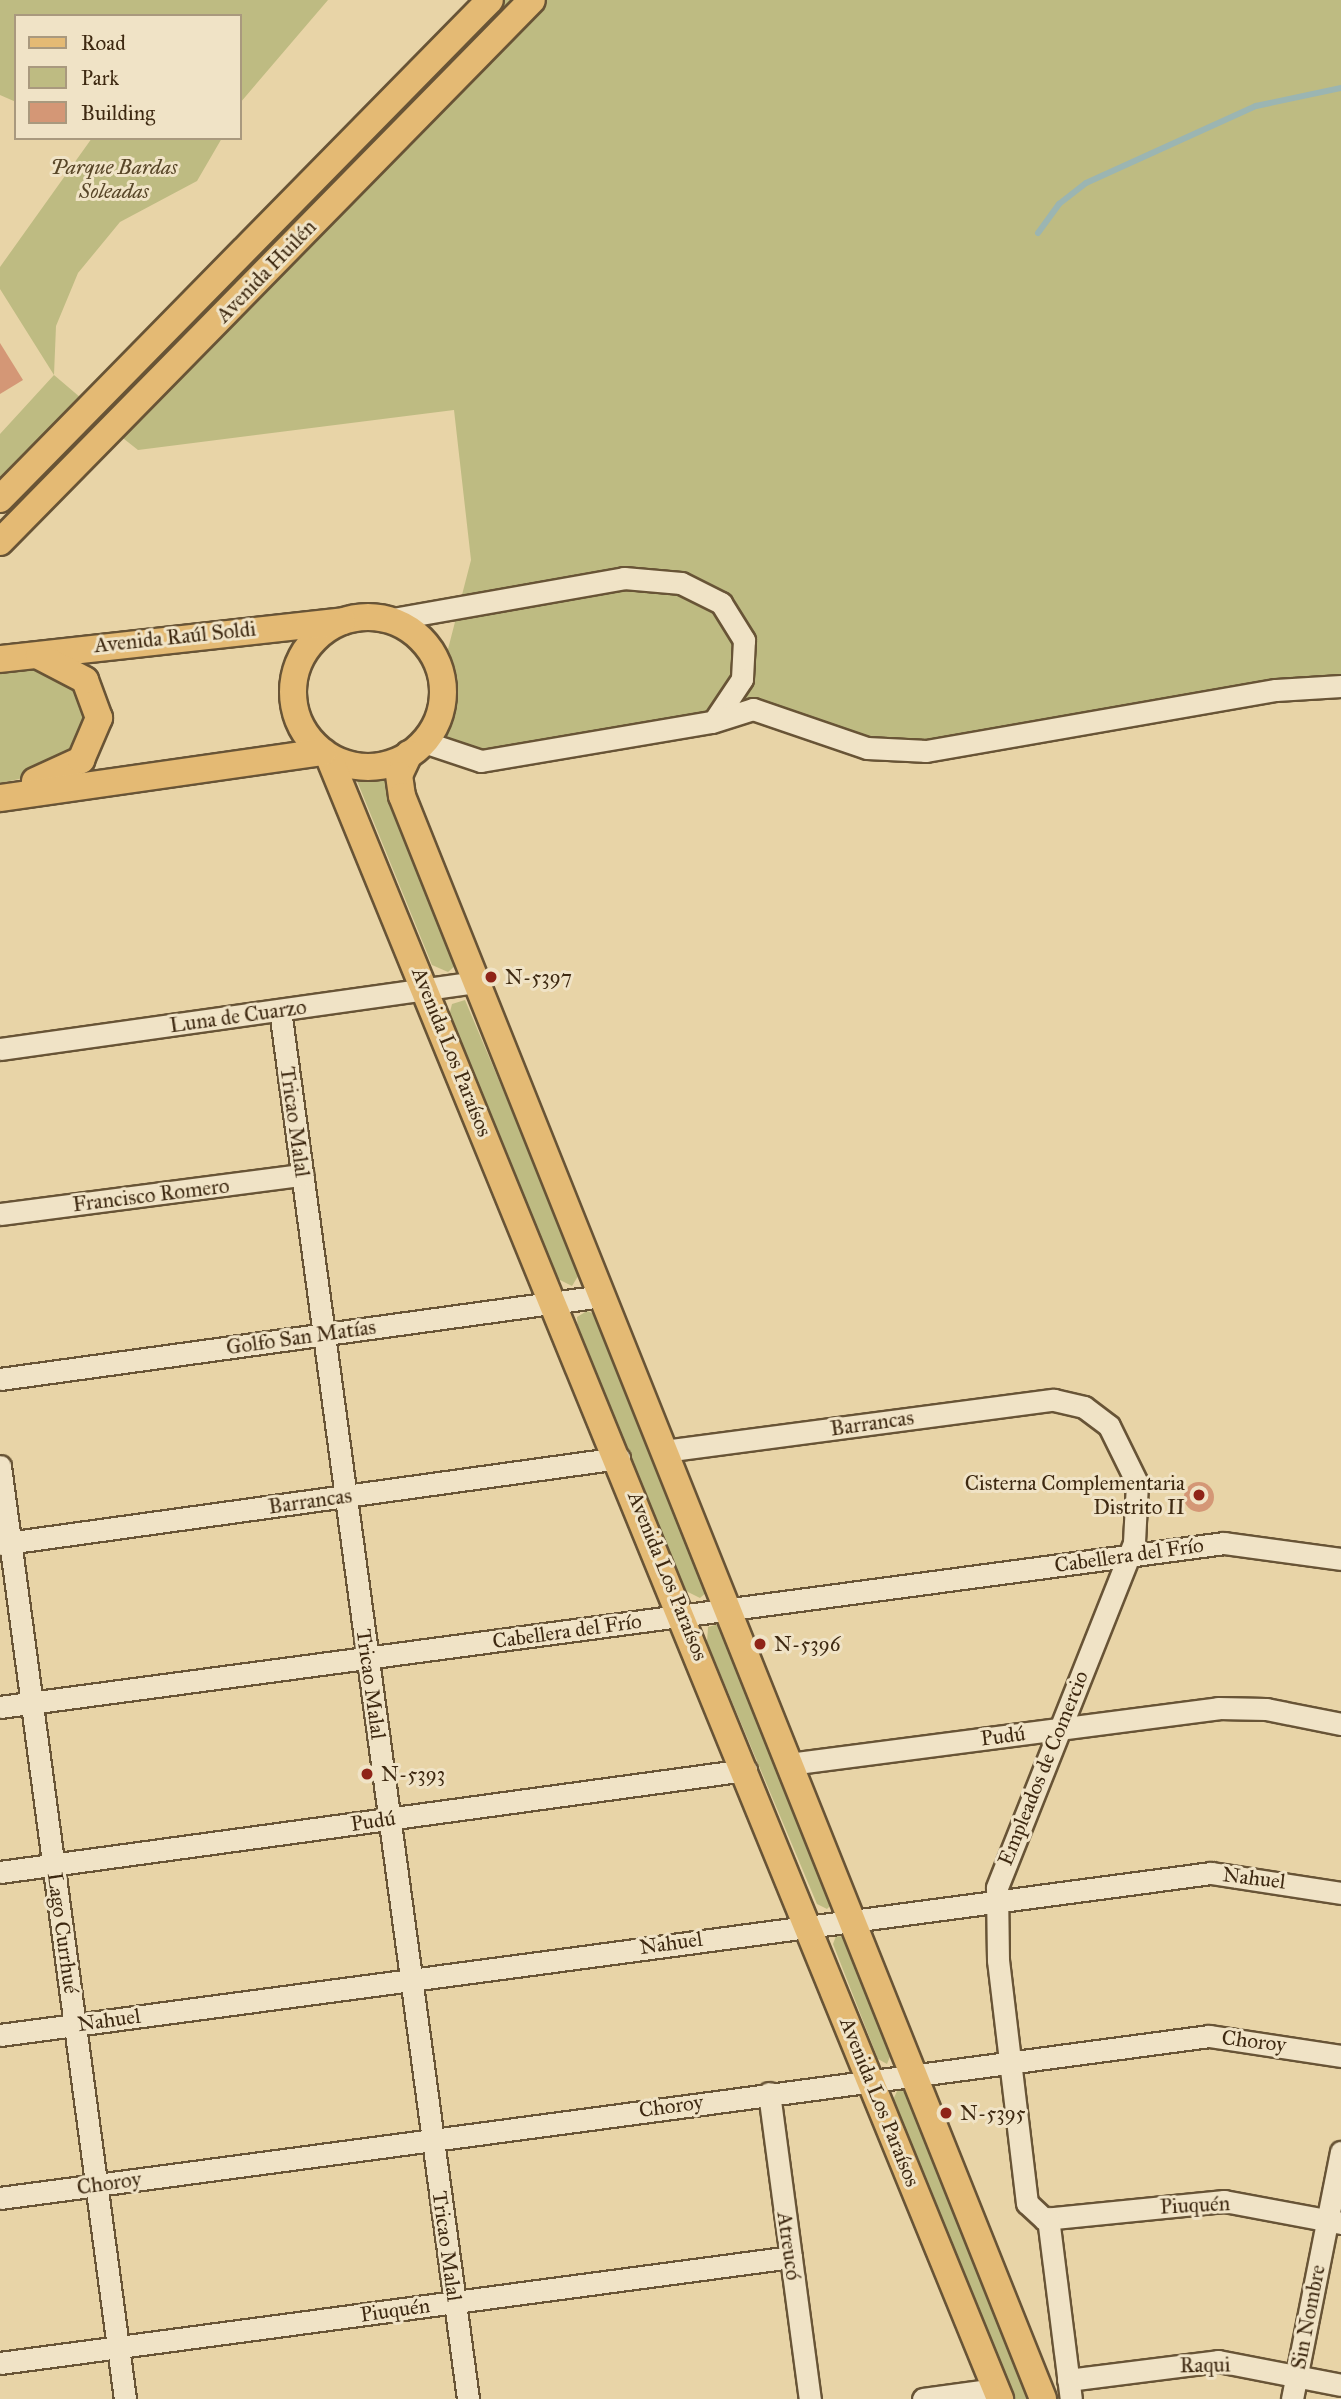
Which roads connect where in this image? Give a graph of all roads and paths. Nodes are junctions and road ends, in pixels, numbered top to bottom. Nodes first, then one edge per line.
1 (490, 0) edge
2 (532, 0) edge
3 (0, 499) edge
4 (0, 542) edge
5 (350, 620) junction
6 (387, 620) junction
7 (35, 655) junction
8 (0, 659) edge
9 (1341, 686) edge
10 (712, 722) junction
11 (416, 748) junction
12 (326, 754) junction
13 (0, 790) edge
14 (0, 798) edge
15 (477, 982) junction
16 (426, 989) junction
17 (280, 1010) junction
18 (0, 1049) edge
19 (302, 1175) junction
20 (0, 1214) edge
21 (602, 1296) junction
22 (555, 1302) junction
23 (324, 1334) junction
24 (0, 1379) edge
25 (1038, 1401) joint
26 (664, 1451) junction
27 (619, 1458) junction
28 (0, 1466) edge
29 (346, 1496) junction
30 (5, 1543) edge
31 (1130, 1555) junction
32 (1341, 1559) edge
33 (727, 1609) junction
34 (684, 1614) junction
35 (368, 1658) junction
36 (32, 1703) junction
37 (0, 1707) edge
38 (1341, 1724) edge
39 (1058, 1729) junction
40 (789, 1764) junction
41 (746, 1770) junction
42 (389, 1819) junction
43 (53, 1865) junction
44 (0, 1872) edge
45 (1341, 1893) edge
46 (996, 1902) junction
47 (851, 1919) junction
48 (808, 1925) junction
49 (411, 1980) junction
50 (75, 2025) junction
51 (0, 2035) edge
52 (1341, 2056) edge
53 (1010, 2061) junction
54 (913, 2074) junction
55 (871, 2080) junction
56 (769, 2093) junction
57 (433, 2139) junction
58 (1341, 2152) edge
59 (97, 2185) junction
60 (0, 2198) edge
61 (1048, 2218) junction
62 (1334, 2222) edge
63 (791, 2257) junction
64 (454, 2302) junction
65 (118, 2347) junction
66 (0, 2363) edge
67 (1296, 2376) junction
68 (1341, 2385) edge
69 (1069, 2390) edge
70 (998, 2394) edge
71 (125, 2399) edge
72 (468, 2399) edge
73 (810, 2399) edge
74 (923, 2399) edge
75 (1043, 2399) edge
76 (1292, 2399) edge

1 - 3 main road, Avenida Huilén
2 - 4 main road, Avenida Huilén
5 - 6 main road, Avenida Los Paraísos
5 - 7 main road, Avenida Raúl Soldi
5 - 12 main road, Avenida Los Paraísos
6 - 10 street
6 - 11 main road, Avenida Los Paraísos
7 - 8 main road, Avenida Raúl Soldi
7 - 13 main road
9 - 10 street
10 - 11 street
11 - 12 main road
11 - 15 main road, Avenida Los Paraísos
12 - 14 main road
12 - 16 main road, Avenida Los Paraísos
15 - 16 street, Luna de Cuarzo
15 - 21 main road, Avenida Los Paraísos
16 - 17 street, Luna de Cuarzo
16 - 22 main road, Avenida Los Paraísos
17 - 18 street, Luna de Cuarzo
17 - 19 street, Tricao Malal
19 - 20 street, Francisco Romero
19 - 23 street, Tricao Malal
21 - 22 street, Golfo San Matías
21 - 26 main road, Avenida Los Paraísos
22 - 23 street, Golfo San Matías
22 - 27 main road, Avenida Los Paraísos
23 - 24 street, Golfo San Matías
23 - 29 street, Tricao Malal
25 - 26 street, Barrancas
25 - 31 street, Empleados de Comercio
26 - 33 main road, Avenida Los Paraísos
27 - 29 street, Barrancas
27 - 34 main road, Avenida Los Paraísos
28 - 30 street, Lago Currhué
29 - 30 street, Barrancas
29 - 35 street, Tricao Malal
30 - 36 street, Lago Currhué
31 - 32 street, Cabellera del Frío
31 - 33 street, Cabellera del Frío
31 - 39 street, Empleados de Comercio
33 - 34 street, Cabellera del Frío
33 - 40 main road, Avenida Los Paraísos
34 - 35 street, Cabellera del Frío
34 - 41 main road, Avenida Los Paraísos
35 - 36 street, Cabellera del Frío
35 - 42 street, Tricao Malal
36 - 37 street, Cabellera del Frío
36 - 43 street, Lago Currhué
38 - 39 street, Pudú
39 - 40 street, Pudú
39 - 46 street, Empleados de Comercio
40 - 47 main road, Avenida Los Paraísos
41 - 42 street, Pudú
41 - 48 main road, Avenida Los Paraísos
42 - 43 street, Pudú
42 - 49 street, Tricao Malal
43 - 44 street, Pudú
43 - 50 street, Lago Currhué
45 - 46 street, Nahuel
46 - 47 street, Nahuel
46 - 53 street, Empleados de Comercio
47 - 48 street, Nahuel
47 - 54 main road, Avenida Los Paraísos
48 - 49 street, Nahuel
48 - 55 main road, Avenida Los Paraísos
49 - 50 street, Nahuel
49 - 57 street, Tricao Malal
50 - 51 street, Nahuel
50 - 59 street, Lago Currhué
52 - 53 street, Choroy
53 - 54 street, Choroy
53 - 61 street, Empleados de Comercio
54 - 55 street, Choroy
54 - 75 main road, Avenida Los Paraísos
55 - 56 street, Choroy
55 - 70 main road, Avenida Los Paraísos
56 - 57 street, Choroy
56 - 63 street, Atreucó
57 - 59 street, Choroy
57 - 64 street, Tricao Malal
58 - 62 street, Sin Nombre
59 - 60 street, Choroy
59 - 65 street, Lago Currhué
61 - 62 street, Piuquén
61 - 69 street
62 - 67 street, Sin Nombre
63 - 64 street, Piuquén
63 - 73 street, Atreucó
64 - 65 street, Piuquén
64 - 72 street, Tricao Malal
65 - 66 street, Piuquén
65 - 71 street, Lago Currhué
67 - 68 street, Raqui
67 - 69 street, Raqui
67 - 76 street, Sin Nombre
70 - 74 street

